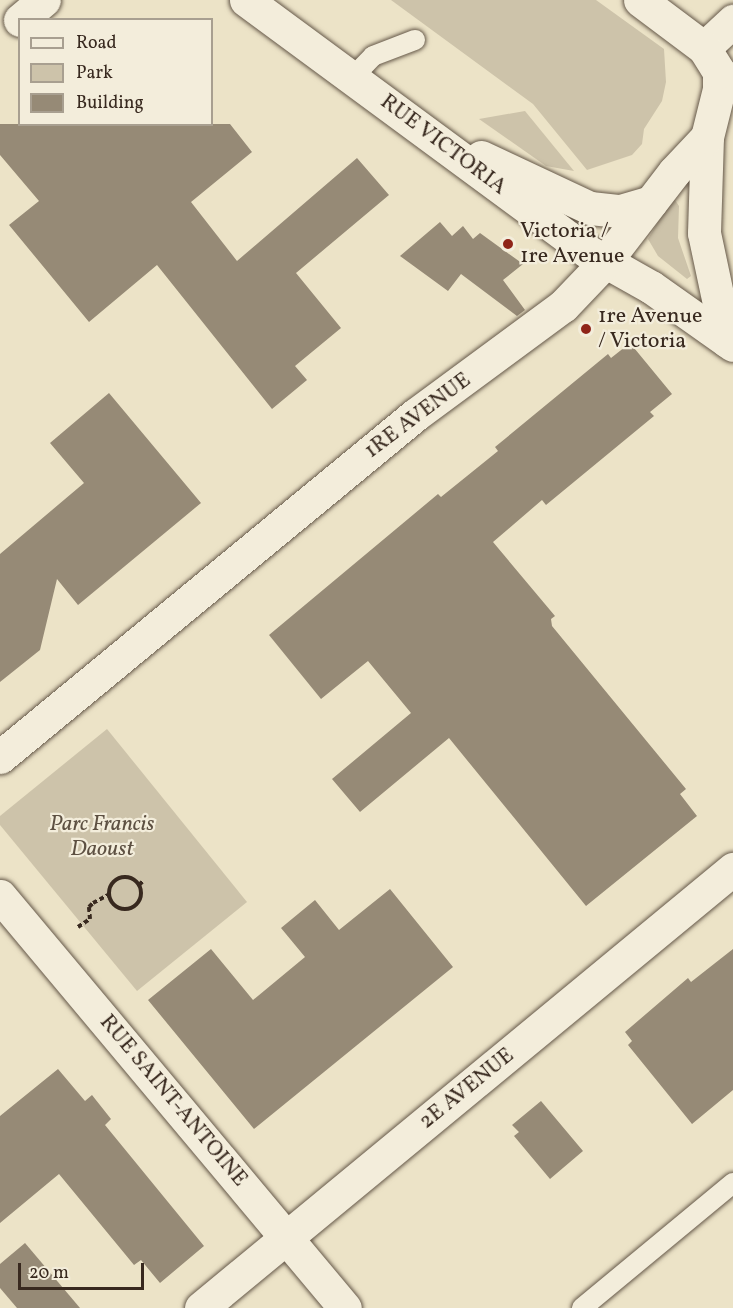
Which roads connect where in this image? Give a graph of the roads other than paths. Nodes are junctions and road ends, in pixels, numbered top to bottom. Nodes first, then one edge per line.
1 (44, 0) edge
2 (246, 0) edge
3 (640, 0) edge
4 (22, 18) edge
5 (733, 21) edge
6 (18, 22) edge
7 (0, 36) edge
8 (415, 40) dead end
9 (719, 64) edge
10 (352, 78) junction
11 (429, 135) junction
12 (707, 137) junction
13 (651, 202) junction
14 (605, 262) junction
15 (730, 343) edge
16 (0, 756) edge
17 (733, 869) edge
18 (0, 896) edge
19 (733, 1183) edge
20 (287, 1237) junction
21 (201, 1308) edge
22 (345, 1308) edge
23 (582, 1308) edge

1 - 4 street
2 - 10 street, RUE VICTORIA
3 - 9 street
5 - 9 street
6 - 7 street
8 - 10 lane
9 - 12 street, 1RE AVENUE
10 - 11 street, RUE VICTORIA
11 - 13 street
11 - 14 street, RUE VICTORIA
12 - 13 street, 1RE AVENUE
12 - 15 street
13 - 14 street, 1RE AVENUE
14 - 15 street, RUE VICTORIA
14 - 16 street, 1RE AVENUE
17 - 20 street, 2E AVENUE
18 - 20 street, RUE SAINT-ANTOINE
19 - 23 lane
20 - 21 street, 2E AVENUE
20 - 22 street, RUE SAINT-ANTOINE

